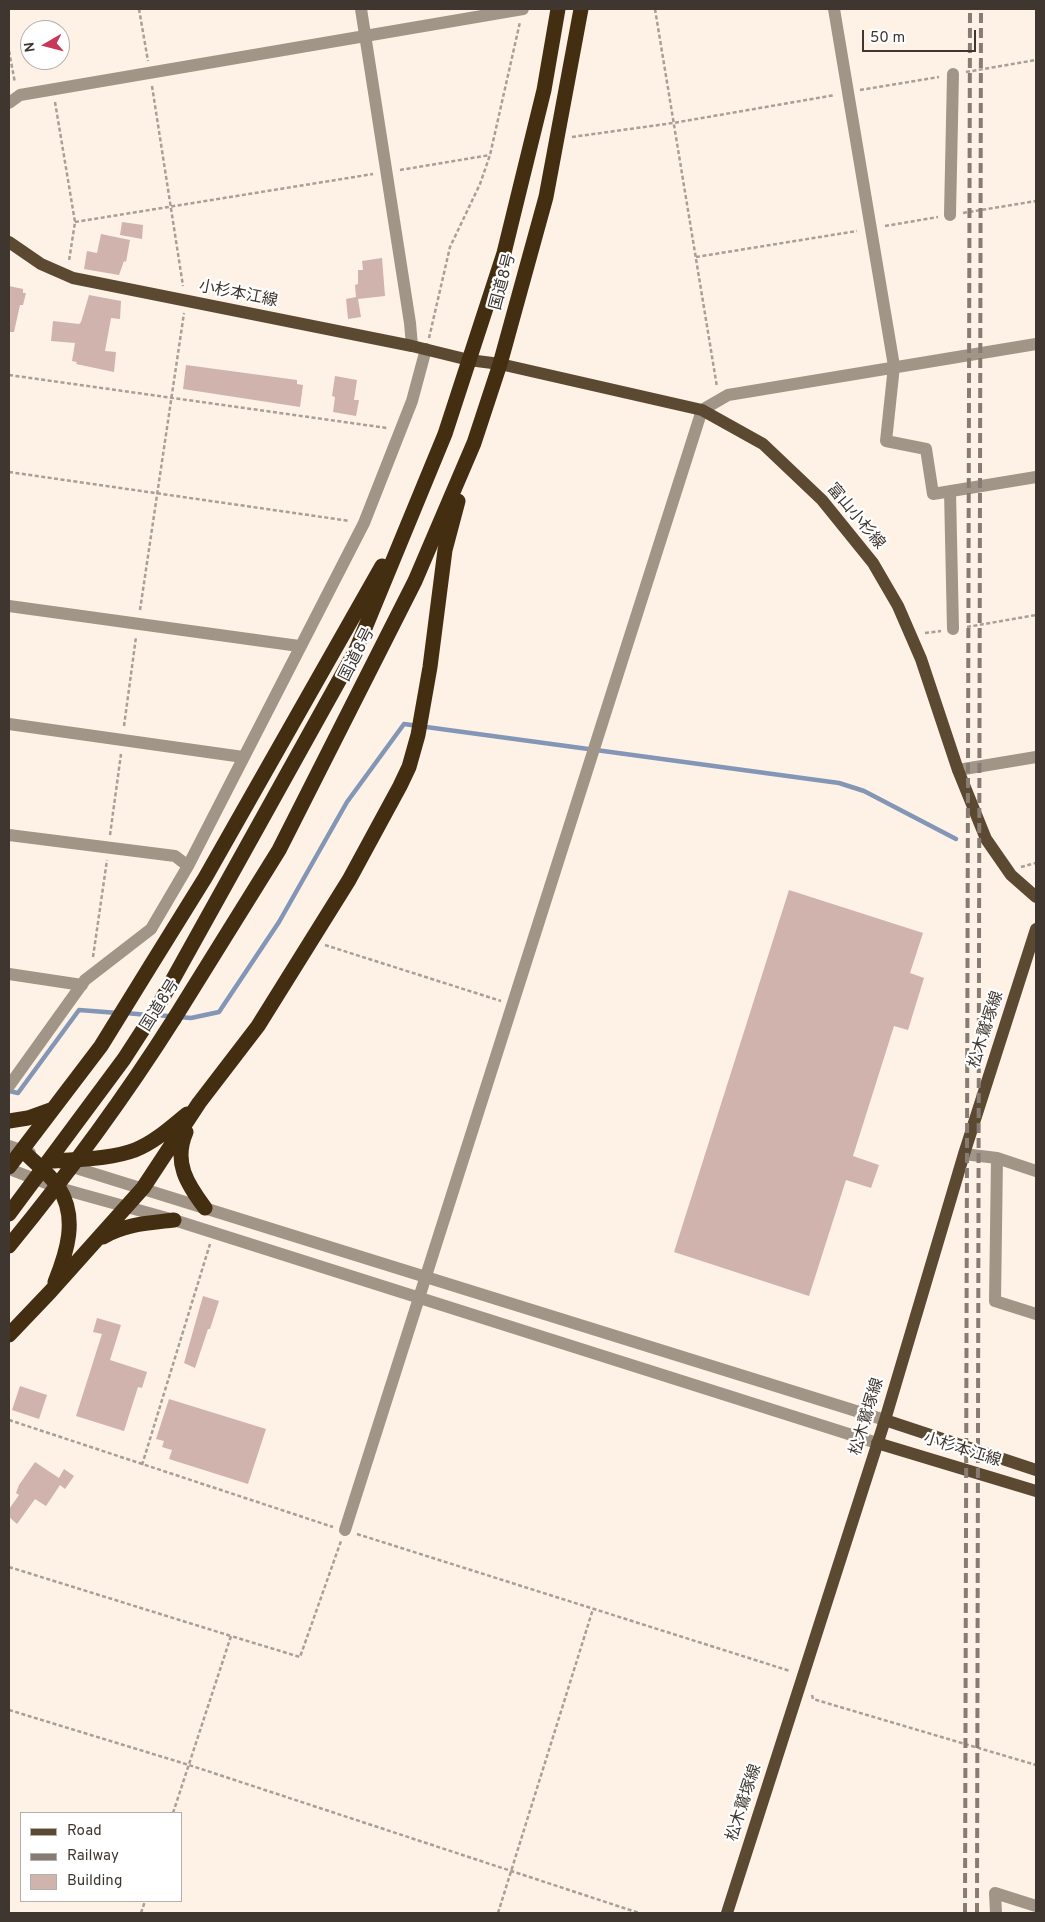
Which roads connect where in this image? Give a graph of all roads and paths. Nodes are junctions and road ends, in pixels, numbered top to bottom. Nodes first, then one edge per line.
1 (139, 9) edge
2 (361, 9) edge
3 (558, 9) edge
4 (581, 9) edge
5 (655, 9) edge
6 (834, 9) edge
7 (522, 13) edge
8 (366, 34) junction
9 (9, 51) edge
10 (150, 71) junction
11 (953, 74) dead end
12 (53, 88) junction
13 (13, 100) edge
14 (674, 123) junction
15 (556, 139) junction
16 (490, 155) junction
17 (387, 172) junction
18 (171, 207) junction
19 (950, 215) dead end
20 (76, 222) junction
21 (9, 242) edge
22 (66, 275) junction
23 (185, 301) junction
24 (1036, 344) edge
25 (412, 346) junction
26 (426, 350) junction
27 (469, 360) junction
28 (500, 364) junction
29 (894, 366) junction
30 (9, 375) edge
31 (719, 400) junction
32 (702, 410) junction
33 (401, 430) junction
34 (474, 443) junction
35 (9, 472) edge
36 (1036, 477) edge
37 (950, 491) junction
38 (420, 497) junction
39 (364, 524) junction
40 (9, 606) edge
41 (1036, 615) edge
42 (953, 629) junction
43 (911, 636) junction
44 (299, 646) junction
45 (9, 724) edge
46 (243, 757) junction
47 (1036, 757) edge
48 (958, 770) junction
49 (9, 835) edge
50 (188, 866) junction
51 (1036, 897) edge
52 (1036, 929) edge
53 (312, 940) junction
54 (9, 974) edge
55 (82, 985) junction
56 (512, 1003) junction
57 (9, 1086) edge
58 (199, 1103) junction
59 (53, 1109) junction
60 (9, 1121) edge
61 (16, 1148) edge
62 (964, 1154) junction
63 (997, 1158) junction
64 (54, 1161) junction
65 (9, 1168) edge
66 (1036, 1171) edge
67 (59, 1188) junction
68 (143, 1188) junction
69 (126, 1207) junction
70 (205, 1208) junction
71 (9, 1214) edge
72 (174, 1220) junction
73 (213, 1232) junction
74 (94, 1242) junction
75 (9, 1246) edge
76 (424, 1276) junction
77 (50, 1292) junction
78 (418, 1297) junction
79 (1036, 1314) edge
80 (9, 1335) edge
81 (9, 1420) edge
82 (884, 1420) junction
83 (877, 1443) junction
84 (142, 1465) junction
85 (1036, 1470) edge
86 (1036, 1491) edge
87 (345, 1530) junction
88 (9, 1567) edge
89 (593, 1608) junction
90 (231, 1636) junction
91 (803, 1675) junction
92 (9, 1710) edge
93 (189, 1765) junction
94 (1036, 1765) edge
95 (173, 1812) edge
96 (511, 1871) junction
97 (1036, 1906) edge
98 (498, 1913) edge
99 (640, 1913) edge
100 (727, 1913) edge
101 (996, 1913) edge

1 - 10 path
2 - 8 street
3 - 27 highway, 国道8号
4 - 15 highway, 国道8号
5 - 14 path
6 - 29 street
7 - 8 street
7 - 16 path
8 - 10 street
8 - 17 street
9 - 13 path
10 - 12 street
10 - 18 path
11 - 19 street
12 - 13 street
12 - 20 path
14 - 15 path
14 - 31 path
15 - 28 highway, 国道8号
16 - 17 path
16 - 26 path
17 - 18 path
17 - 25 street
18 - 20 path
18 - 23 path
20 - 22 path
21 - 22 main road, 小杉本江線
22 - 23 main road, 小杉本江線
23 - 25 main road, 小杉本江線
24 - 29 street
25 - 26 main road, 小杉本江線
26 - 27 main road, 小杉本江線
26 - 33 street
27 - 28 main road, 富山小杉線
27 - 38 highway, 国道8号
28 - 32 main road, 富山小杉線
28 - 34 highway, 国道8号
29 - 31 street
29 - 37 street
30 - 33 path
31 - 32 street
32 - 43 main road, 富山小杉線
32 - 56 street
33 - 39 street
34 - 53 highway
34 - 75 highway, 国道8号, bridge
35 - 39 path
36 - 37 street
37 - 42 street
38 - 59 highway
38 - 71 highway, 国道8号, bridge
39 - 44 street
40 - 44 street
41 - 42 path
42 - 43 path
43 - 48 main road, 富山小杉線
44 - 46 street
45 - 46 street
46 - 50 street
47 - 48 street
48 - 51 main road, 富山小杉線
49 - 50 street
50 - 55 street
52 - 62 main road, 松木鷲塚線
53 - 56 path
53 - 58 highway
54 - 55 street
55 - 57 street
56 - 76 street
58 - 64 highway
58 - 68 highway
58 - 70 highway
59 - 60 highway
59 - 61 highway
61 - 64 street
61 - 65 highway
61 - 67 highway
62 - 63 street
62 - 82 main road, 松木鷲塚線
63 - 66 street
63 - 79 street
64 - 68 street
65 - 67 street
67 - 69 street
67 - 77 highway
68 - 69 highway
68 - 70 street
69 - 72 street
69 - 74 highway
70 - 76 street
72 - 73 street
72 - 74 highway
73 - 78 street
73 - 84 path
74 - 77 highway
76 - 78 street
76 - 82 street
77 - 80 highway
78 - 83 street
78 - 87 street
81 - 84 path
82 - 83 main road, 松木鷲塚線
82 - 85 main road, 小杉本江線
83 - 86 main road, 小杉本江線
83 - 91 main road, 松木鷲塚線
84 - 87 path
87 - 89 path
87 - 90 path
88 - 90 path
89 - 91 path
89 - 96 path
90 - 93 path
91 - 94 path
91 - 100 main road, 松木鷲塚線
92 - 93 path
93 - 95 path
93 - 96 path
96 - 98 path
96 - 99 path
97 - 101 street

